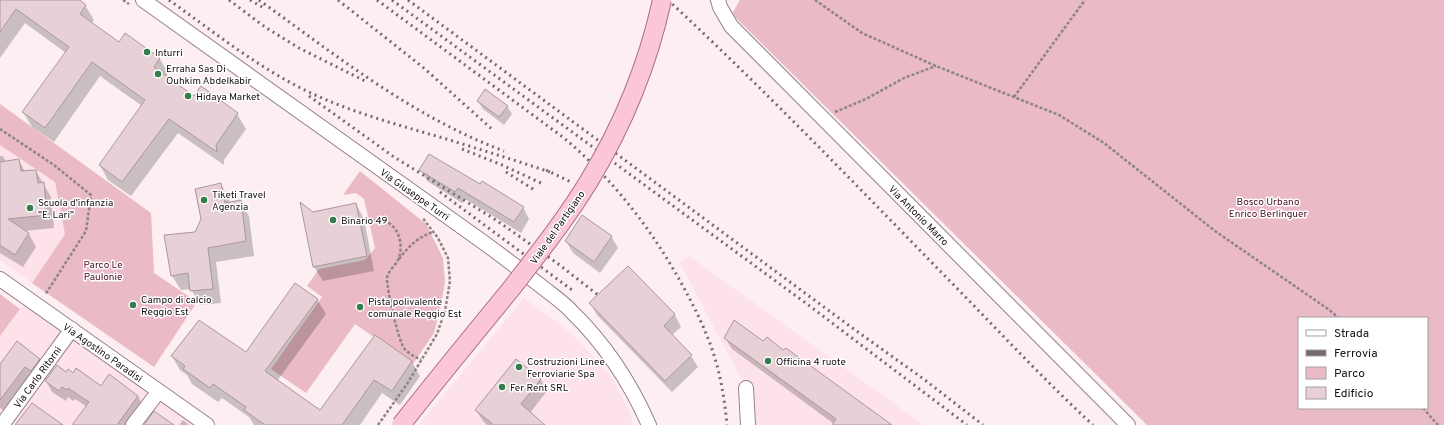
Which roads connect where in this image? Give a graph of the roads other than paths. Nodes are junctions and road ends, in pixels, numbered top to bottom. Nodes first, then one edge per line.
1 (143, 0) edge
2 (662, 0) edge
3 (718, 0) edge
4 (0, 279) edge
5 (72, 329) junction
6 (746, 388) dead end
7 (159, 391) junction
8 (2, 425) edge
9 (133, 425) edge
10 (207, 425) edge
11 (401, 425) edge
12 (649, 425) edge
13 (748, 425) edge
14 (1128, 425) edge

1 - 12 street, Via Giuseppe Turri
2 - 11 main road, Viale del Partigiano, bridge
3 - 14 street, Via Antonio Marro
4 - 5 street, Via Agostino Paradisi
5 - 7 street, Via Agostino Paradisi
5 - 8 street, Via Carlo Ritorni
6 - 13 street
7 - 9 street
7 - 10 street, Via Agostino Paradisi

